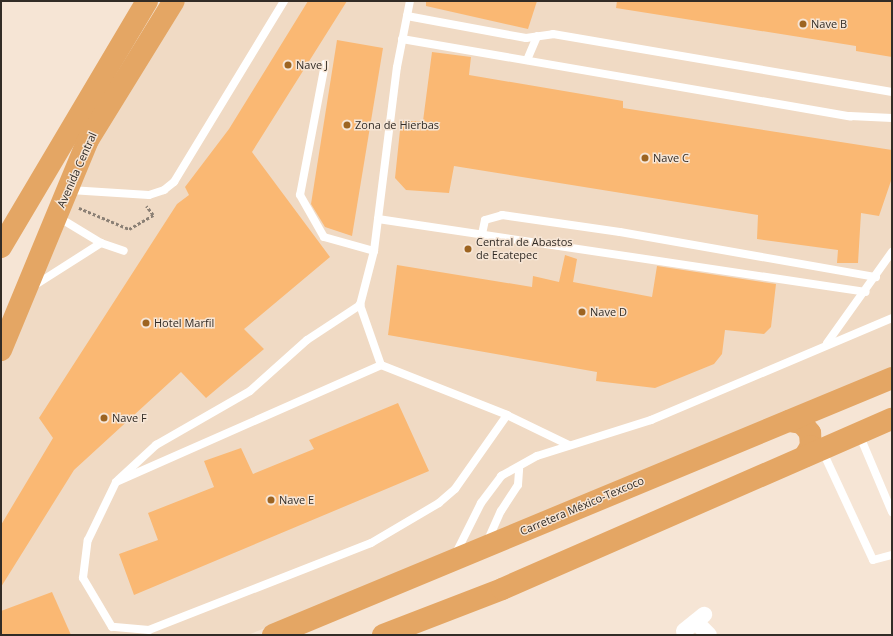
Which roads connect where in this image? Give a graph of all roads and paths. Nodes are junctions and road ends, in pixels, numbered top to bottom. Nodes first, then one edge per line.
1 (147, 1) edge
2 (174, 1) edge
3 (284, 1) edge
4 (410, 1) edge
5 (407, 16) junction
6 (537, 36) junction
7 (402, 39) junction
8 (527, 60) junction
9 (325, 64) dead end
10 (892, 92) edge
11 (892, 118) edge
12 (67, 190) junction
13 (145, 205) dead end
14 (57, 216) junction
15 (378, 219) junction
16 (129, 229) dead end
17 (482, 234) junction
18 (101, 243) junction
19 (1, 247) edge
20 (124, 251) dead end
21 (374, 251) junction
22 (892, 252) edge
23 (876, 277) junction
24 (28, 289) junction
25 (866, 292) junction
26 (360, 305) junction
27 (892, 318) edge
28 (4, 337) edge
29 (827, 343) junction
30 (381, 365) junction
31 (892, 378) edge
32 (823, 406) junction
33 (507, 415) junction
34 (892, 419) edge
35 (789, 421) junction
36 (850, 437) junction
37 (569, 445) junction
38 (813, 453) junction
39 (519, 469) junction
40 (116, 482) junction
41 (892, 512) edge
42 (486, 547) junction
43 (892, 555) edge
44 (452, 561) junction
45 (695, 622) dead end
46 (113, 631) edge
47 (273, 635) edge
48 (383, 635) edge
49 (709, 635) edge

1 - 19 highway, Avenida Central
2 - 12 highway, Avenida Central
3 - 12 lane
4 - 5 lane
5 - 6 lane
5 - 7 lane
6 - 8 lane
6 - 10 lane
7 - 8 lane
7 - 15 lane
8 - 11 lane
9 - 21 lane
12 - 14 highway, Avenida Central
13 - 16 path
14 - 18 lane
14 - 24 highway, Avenida Central
15 - 17 lane
15 - 21 lane
17 - 23 lane
17 - 25 lane
18 - 20 lane
18 - 24 lane
21 - 26 lane
22 - 23 lane
23 - 25 lane
24 - 28 highway, Avenida Central
25 - 29 lane
26 - 30 lane
26 - 40 lane
27 - 29 lane
29 - 37 lane
30 - 33 lane
30 - 40 lane
31 - 32 highway, Carretera México-Texcoco
32 - 35 highway, Carretera México-Texcoco
32 - 36 highway
33 - 37 lane
33 - 46 lane
34 - 36 highway
35 - 38 highway
35 - 42 highway, Carretera México-Texcoco
36 - 38 highway
36 - 41 lane
37 - 39 lane
38 - 43 lane
38 - 48 highway
39 - 42 lane
39 - 44 lane
40 - 46 lane
42 - 44 highway, Carretera México-Texcoco
44 - 47 highway, Carretera México-Texcoco
45 - 49 street

